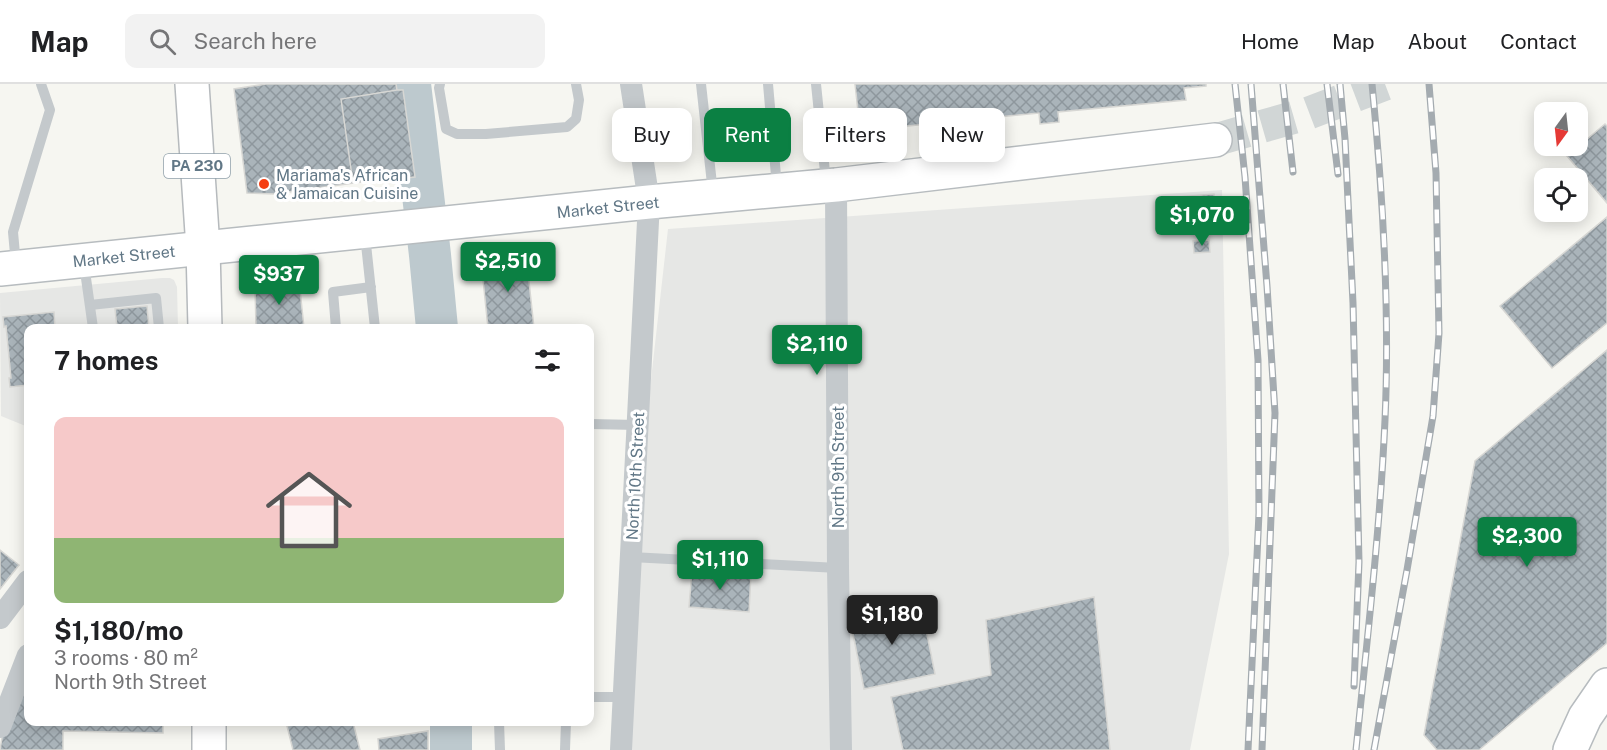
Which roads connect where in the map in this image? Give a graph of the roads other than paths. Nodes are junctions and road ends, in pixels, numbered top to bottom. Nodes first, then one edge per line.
1 (40, 84) edge
2 (192, 84) edge
3 (440, 84) edge
4 (576, 84) edge
5 (631, 84) edge
6 (701, 84) edge
7 (768, 84) edge
8 (816, 84) edge
9 (1215, 140) tunnel mouth
10 (831, 185) junction
11 (777, 190) junction
12 (713, 196) junction
13 (649, 202) junction
14 (364, 232) junction
15 (203, 248) junction
16 (84, 260) junction
17 (8, 268) edge
18 (371, 287) junction
19 (90, 305) junction
20 (92, 324) edge
21 (159, 324) edge
22 (205, 324) edge
23 (336, 324) edge
24 (375, 324) edge
25 (594, 424) edge
26 (638, 425) junction
27 (631, 557) junction
28 (838, 568) junction
29 (24, 586) edge
30 (0, 618) edge
31 (24, 665) edge
32 (1606, 686) edge
33 (594, 696) edge
34 (623, 697) junction
35 (209, 726) edge
36 (499, 726) edge
37 (566, 726) edge
38 (0, 727) edge
39 (1566, 745) edge
40 (209, 750) edge
41 (500, 750) edge
42 (565, 750) edge
43 (621, 750) edge
44 (841, 750) edge

1 - 17 lane
2 - 15 main road, PA 230
3 - 4 lane
5 - 13 street, North 10th Street
6 - 12 lane
7 - 11 lane
8 - 10 lane
9 - 10 main road, Market Street
10 - 11 main road, Market Street
10 - 28 street, North 9th Street
11 - 12 main road, Market Street
12 - 13 main road, Market Street
13 - 14 main road, Market Street
13 - 26 street, North 10th Street
14 - 15 main road, Market Street
14 - 18 lane
15 - 16 main road, Market Street
15 - 22 main road, PA 230
16 - 17 main road, Market Street
16 - 19 lane
18 - 23 lane
18 - 24 lane
19 - 20 lane
19 - 21 lane
25 - 26 lane
26 - 27 street, North 10th Street
27 - 28 lane
27 - 34 street, North 10th Street
28 - 44 street, North 9th Street
29 - 30 street
31 - 38 street
32 - 39 main road
33 - 34 lane
34 - 43 street, North 10th Street
35 - 40 main road
36 - 41 lane
37 - 42 lane

